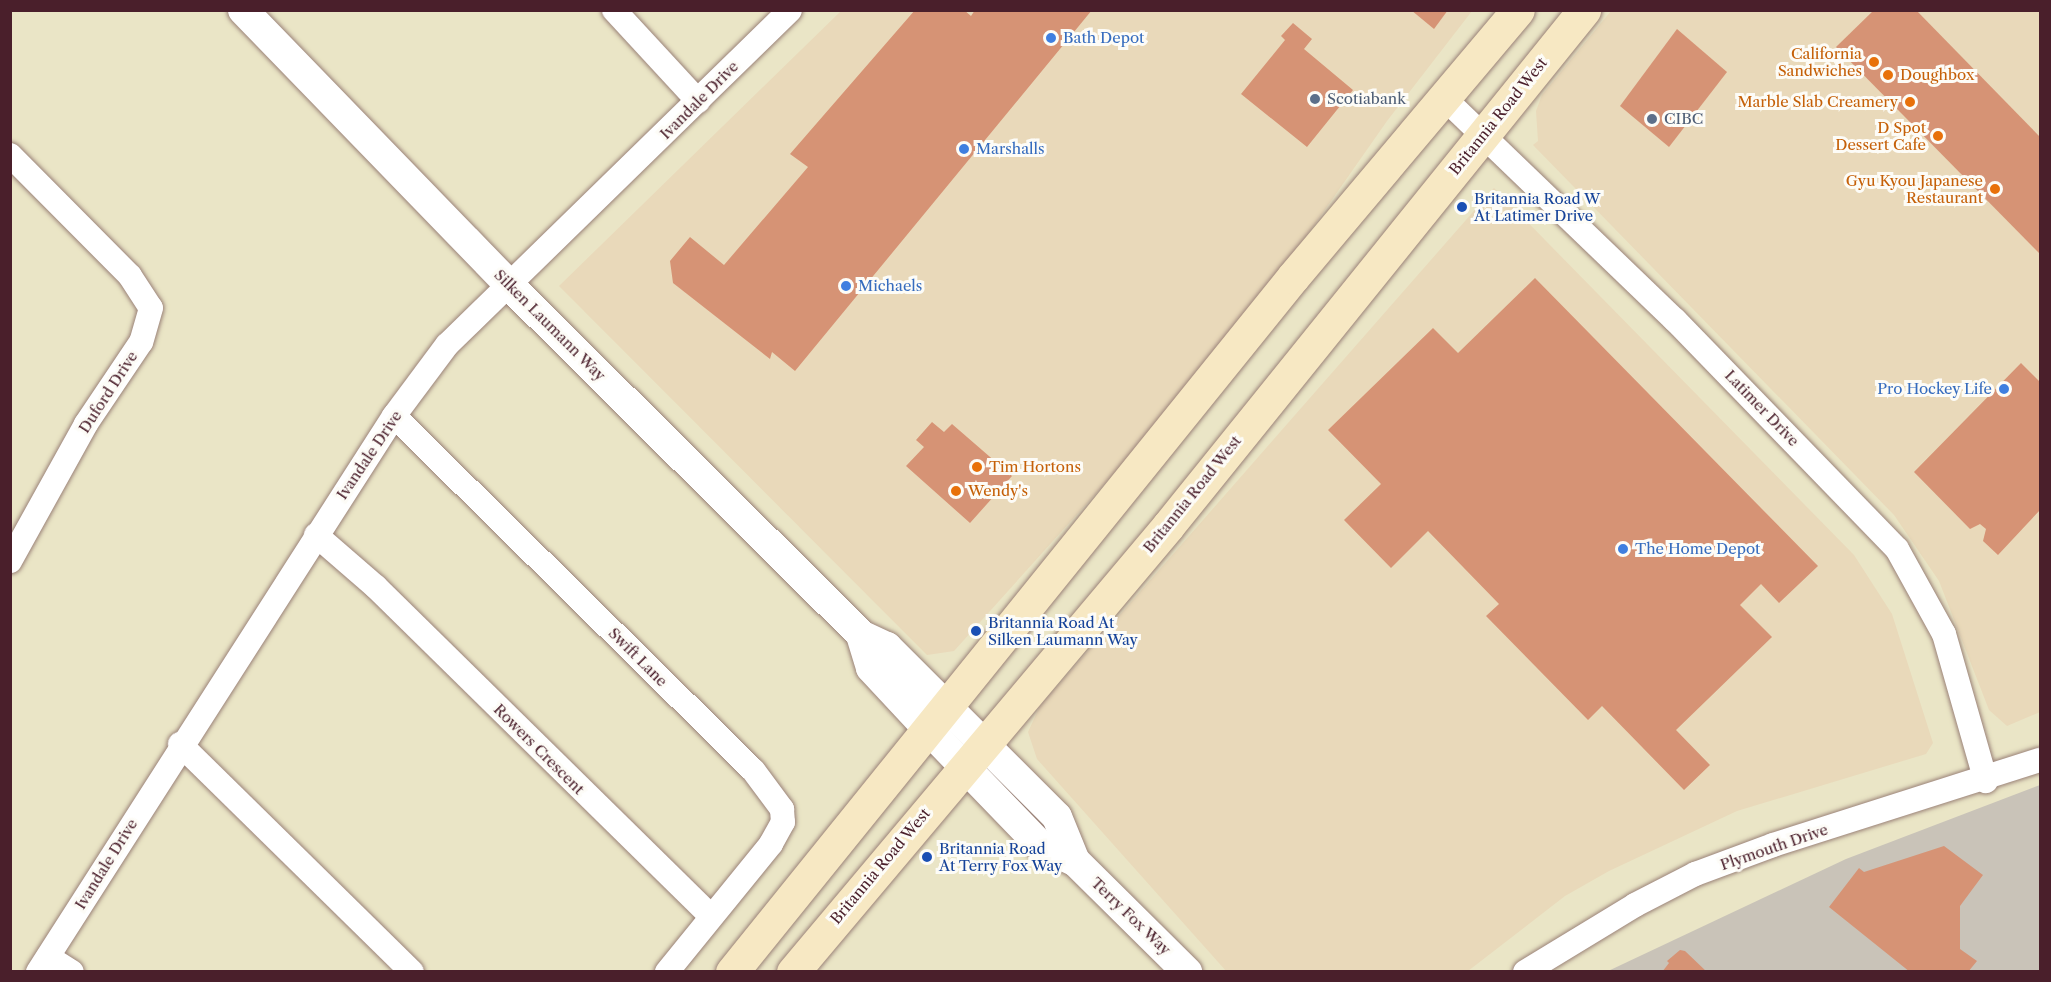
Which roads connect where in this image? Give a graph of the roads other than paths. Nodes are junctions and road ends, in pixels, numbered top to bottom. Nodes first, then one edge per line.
1 (243, 10) edge
2 (614, 10) edge
3 (790, 10) edge
4 (1518, 10) edge
5 (1584, 10) edge
6 (1444, 98) junction
7 (698, 101) junction
8 (1482, 134) junction
9 (10, 155) edge
10 (510, 286) junction
11 (393, 416) junction
12 (316, 536) junction
13 (10, 561) edge
14 (935, 718) junction
15 (180, 744) junction
16 (974, 754) junction
17 (2040, 760) edge
18 (1986, 781) junction
19 (710, 915) junction
20 (43, 964) edge
21 (72, 972) edge
22 (412, 972) edge
23 (667, 972) edge
24 (732, 972) edge
25 (793, 972) edge
26 (1187, 972) edge
27 (1525, 972) edge

1 - 10 street, Silken Laumann Way
2 - 7 street
3 - 7 street, Ivandale Drive
4 - 6 main road
5 - 8 main road, Britannia Road West
6 - 8 street, Latimer Drive
6 - 14 main road
7 - 10 street, Ivandale Drive
8 - 16 main road, Britannia Road West
8 - 18 street, Latimer Drive
9 - 13 street, Duford Drive
10 - 11 street, Ivandale Drive
10 - 14 street, Silken Laumann Way
11 - 12 street, Ivandale Drive
11 - 19 street, Swift Lane
12 - 15 street, Ivandale Drive
12 - 19 street, Rowers Crescent
14 - 16 street, Silken Laumann Way
14 - 24 main road
15 - 20 street, Ivandale Drive
15 - 22 street
16 - 25 main road, Britannia Road West
16 - 26 street, Terry Fox Way
17 - 18 street, Plymouth Drive
18 - 27 street, Plymouth Drive
19 - 23 street
20 - 21 street

